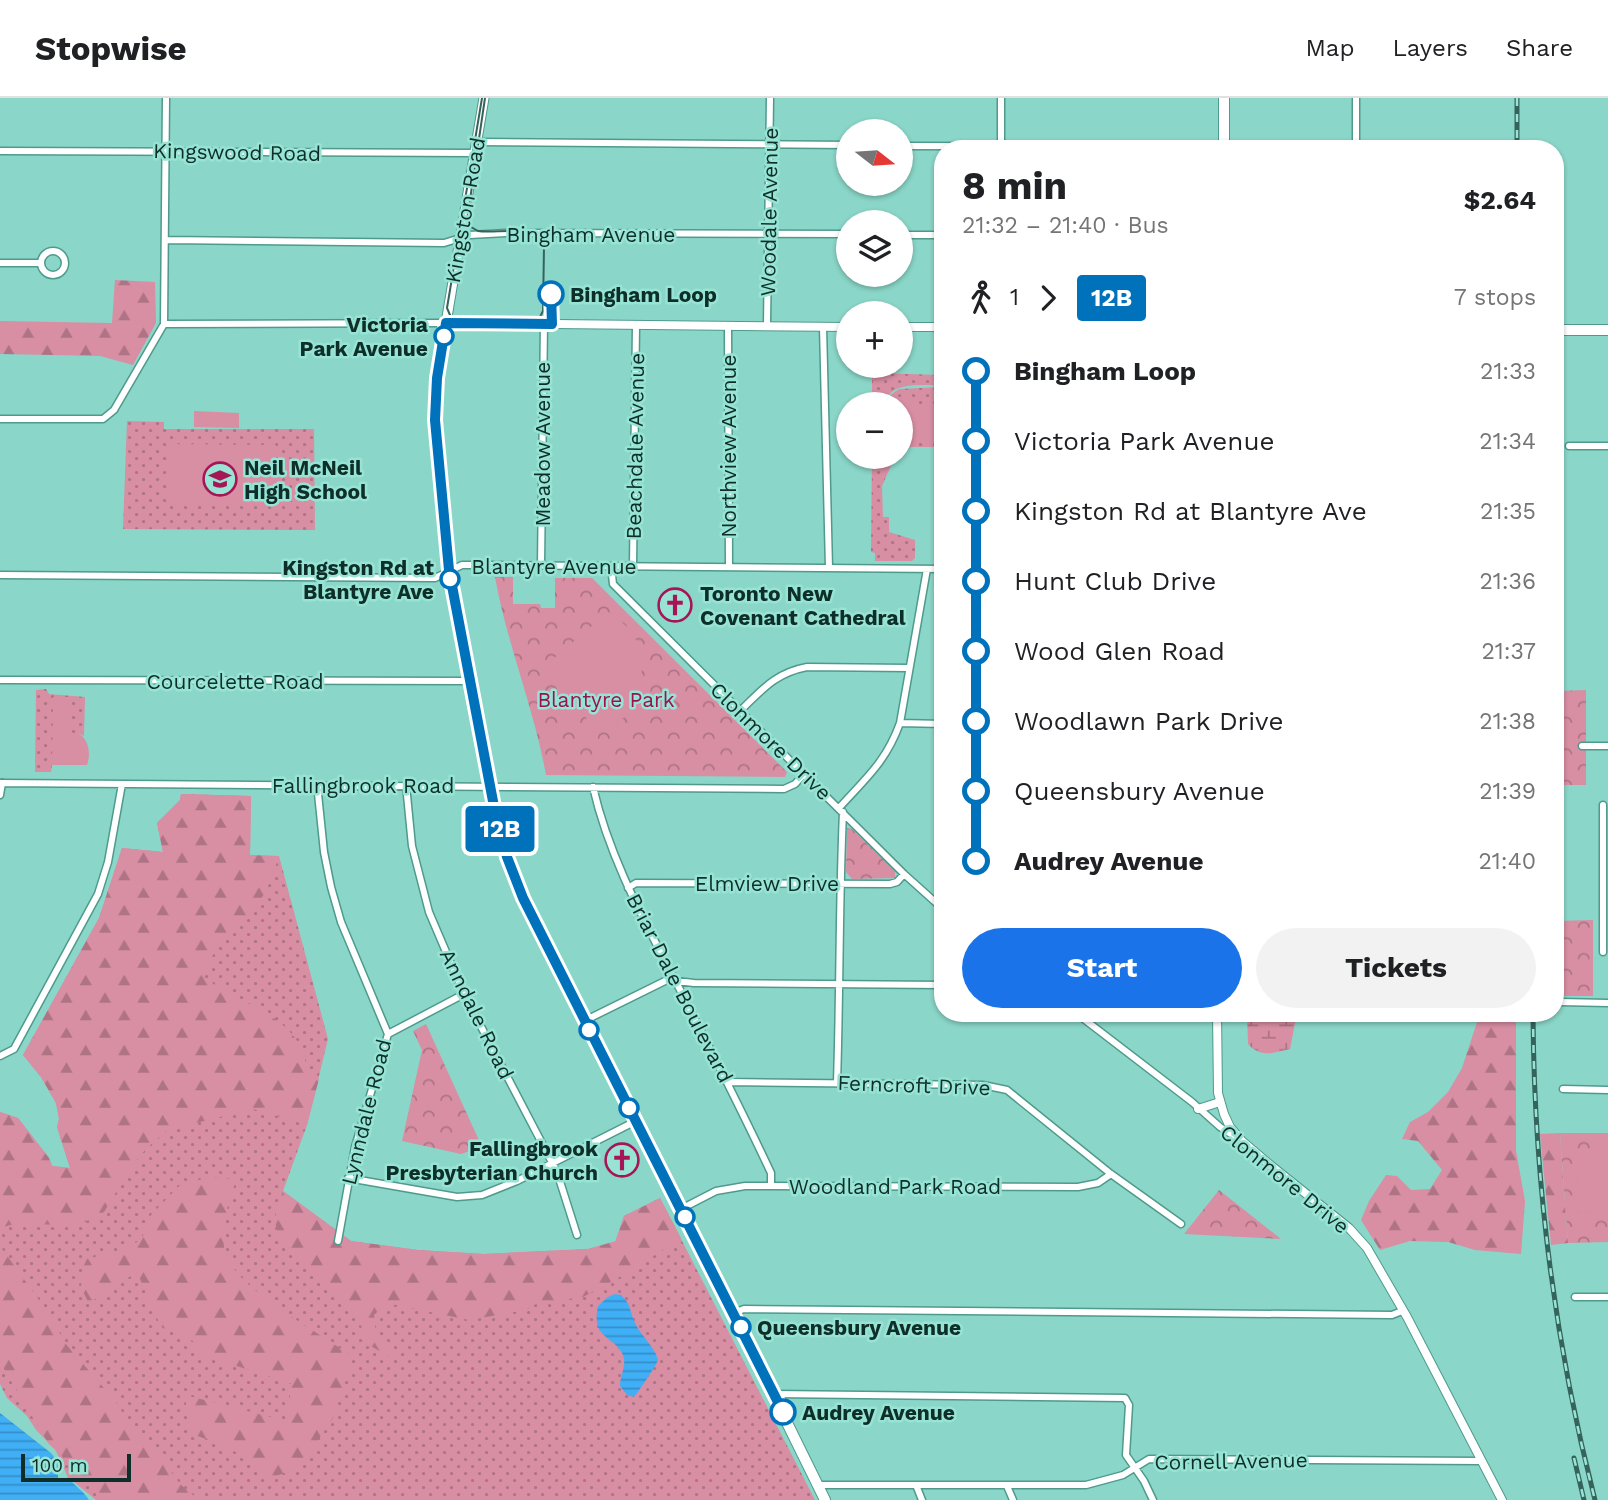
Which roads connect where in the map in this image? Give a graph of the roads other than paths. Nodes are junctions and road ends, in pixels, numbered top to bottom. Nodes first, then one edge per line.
1 (166, 98) edge
2 (484, 98) edge
3 (770, 98) edge
4 (1001, 98) edge
5 (1224, 98) edge
6 (1356, 98) edge
7 (1002, 140) edge
8 (1224, 140) edge
9 (1356, 140) edge
10 (476, 142) junction
11 (769, 144) junction
12 (836, 145) edge
13 (914, 146) edge
14 (934, 147) edge
15 (0, 150) edge
16 (167, 151) junction
17 (474, 153) junction
18 (768, 234) junction
19 (836, 234) edge
20 (913, 235) edge
21 (934, 235) edge
22 (460, 237) junction
23 (167, 240) junction
24 (0, 263) edge
25 (41, 263) dead end
26 (446, 323) junction
27 (544, 323) junction
28 (164, 324) junction
29 (636, 326) junction
30 (728, 326) junction
31 (768, 326) junction
32 (822, 327) junction
33 (836, 327) edge
34 (913, 327) edge
35 (934, 327) edge
36 (1564, 330) edge
37 (1608, 330) edge
38 (0, 419) edge
39 (436, 431) joint
40 (1569, 446) dead end
41 (1608, 446) edge
42 (438, 448) joint
43 (541, 565) junction
44 (611, 566) junction
45 (633, 566) junction
46 (729, 566) junction
47 (828, 568) junction
48 (926, 569) junction
49 (934, 569) edge
50 (449, 570) junction
51 (0, 575) edge
52 (909, 668) junction
53 (0, 680) edge
54 (469, 681) junction
55 (740, 712) junction
56 (900, 723) junction
57 (934, 724) edge
58 (1582, 746) dead end
59 (1608, 746) edge
60 (804, 774) junction
61 (1, 783) edge
62 (122, 784) junction
63 (317, 784) junction
64 (406, 785) junction
65 (489, 785) junction
66 (593, 787) junction
67 (0, 795) edge
68 (1603, 805) dead end
69 (841, 810) junction
70 (904, 874) junction
71 (839, 883) junction
72 (628, 888) junction
73 (934, 901) edge
74 (1606, 909) edge
75 (1603, 952) dead end
76 (675, 981) junction
77 (840, 985) junction
78 (934, 985) edge
79 (464, 994) junction
80 (1564, 1002) edge
81 (1608, 1003) edge
82 (584, 1021) junction
83 (1087, 1022) edge
84 (1217, 1022) edge
85 (388, 1034) junction
86 (0, 1056) edge
87 (729, 1082) junction
88 (837, 1082) junction
89 (1563, 1089) dead end
90 (1608, 1090) edge
91 (1220, 1102) junction
92 (1198, 1109) junction
93 (635, 1121) junction
94 (1242, 1141) junction
95 (553, 1163) junction
96 (1111, 1174) junction
97 (348, 1178) junction
98 (771, 1185) junction
99 (681, 1209) junction
100 (1181, 1224) dead end
101 (577, 1235) dead end
102 (338, 1241) dead end
103 (1575, 1297) dead end
104 (1608, 1297) edge
105 (1402, 1311) junction
106 (733, 1313) junction
107 (774, 1394) junction
108 (1481, 1461) junction
109 (1135, 1468) junction
110 (818, 1485) junction
111 (916, 1485) junction
112 (1007, 1486) junction
113 (825, 1500) edge
114 (922, 1500) edge
115 (1013, 1500) edge
116 (1153, 1500) edge
117 (1502, 1500) edge

1 - 16 street
2 - 10 main road, Kingston Road
3 - 11 street, Woodale Avenue
4 - 7 street
5 - 8 main road
6 - 9 street
10 - 11 street
10 - 17 main road, Kingston Road
11 - 12 street
11 - 18 street, Woodale Avenue
13 - 14 street
15 - 16 street, Kingswood Road
16 - 17 street, Kingswood Road
16 - 23 street
17 - 22 main road, Kingston Road
18 - 19 street, Bingham Avenue
18 - 22 street, Bingham Avenue
18 - 31 street, Woodale Avenue
20 - 21 street
22 - 23 street, Bingham Avenue
22 - 26 main road, Kingston Road
23 - 28 street
24 - 25 street
26 - 27 street
26 - 28 street
26 - 39 main road, Kingston Road
27 - 29 street
27 - 43 street, Meadow Avenue
28 - 38 street
29 - 30 street
29 - 45 street, Beachdale Avenue
30 - 31 street
30 - 46 street, Northview Avenue
31 - 32 street
32 - 33 street
32 - 47 street
34 - 35 street
36 - 37 main road
39 - 42 main road, Kingston Road
40 - 41 street
42 - 50 main road, Kingston Road
43 - 44 street, Blantyre Avenue
43 - 50 street, Blantyre Avenue
44 - 45 street, Blantyre Avenue
44 - 55 street, Clonmore Drive
45 - 46 street, Blantyre Avenue
46 - 47 street, Blantyre Avenue
47 - 48 street, Blantyre Avenue
48 - 49 street, Blantyre Avenue
48 - 52 street
50 - 51 street, Blantyre Avenue
50 - 54 main road, Kingston Road
52 - 55 street
52 - 56 street
53 - 54 street, Courcelette Road
54 - 65 main road, Kingston Road
55 - 60 street, Clonmore Drive
56 - 57 street
56 - 69 street
58 - 59 street
60 - 66 street, Fallingbrook Road
60 - 69 street, Clonmore Drive
61 - 62 street, Fallingbrook Road
61 - 67 street
62 - 63 street, Fallingbrook Road
62 - 86 street
63 - 64 street, Fallingbrook Road
63 - 85 street, Lynndale Road
64 - 65 street, Fallingbrook Road
64 - 79 street, Anndale Road
65 - 66 street, Fallingbrook Road
65 - 82 main road, Kingston Road
66 - 72 street, Briar Dale Boulevard
68 - 74 street
69 - 70 street, Clonmore Drive
69 - 71 street
70 - 71 street, Elmview Drive
70 - 73 street, Clonmore Drive
71 - 72 street, Elmview Drive
71 - 77 street
72 - 76 street, Briar Dale Boulevard
74 - 75 street
76 - 77 street
76 - 82 street
76 - 87 street, Briar Dale Boulevard
77 - 78 street
77 - 88 street
79 - 85 street
79 - 95 street, Anndale Road
80 - 81 street
82 - 93 main road, Kingston Road
83 - 92 street, Clonmore Drive
84 - 91 street
85 - 97 street, Lynndale Road
87 - 88 street, Ferncroft Drive
87 - 98 street, Briar Dale Boulevard
88 - 96 street, Ferncroft Drive
89 - 90 street
91 - 92 street
91 - 94 street
92 - 94 street, Clonmore Drive
93 - 95 street
93 - 99 main road, Kingston Road
94 - 105 street, Clonmore Drive
95 - 97 street
95 - 101 street, Anndale Road
96 - 98 street, Woodland Park Road
96 - 100 street, Ferncroft Drive
97 - 102 street, Lynndale Road
98 - 99 street, Woodland Park Road
99 - 106 main road, Kingston Road
103 - 104 street
105 - 106 street
105 - 108 street, Clonmore Drive
106 - 107 main road, Kingston Road
107 - 109 street
107 - 110 main road, Kingston Road
108 - 109 street, Cornell Avenue
108 - 117 street, Clonmore Drive
109 - 112 street, Cornell Avenue
109 - 116 street
110 - 111 street, Cornell Avenue
110 - 113 main road, Kingston Road
111 - 112 street, Cornell Avenue
111 - 114 street
112 - 115 street

